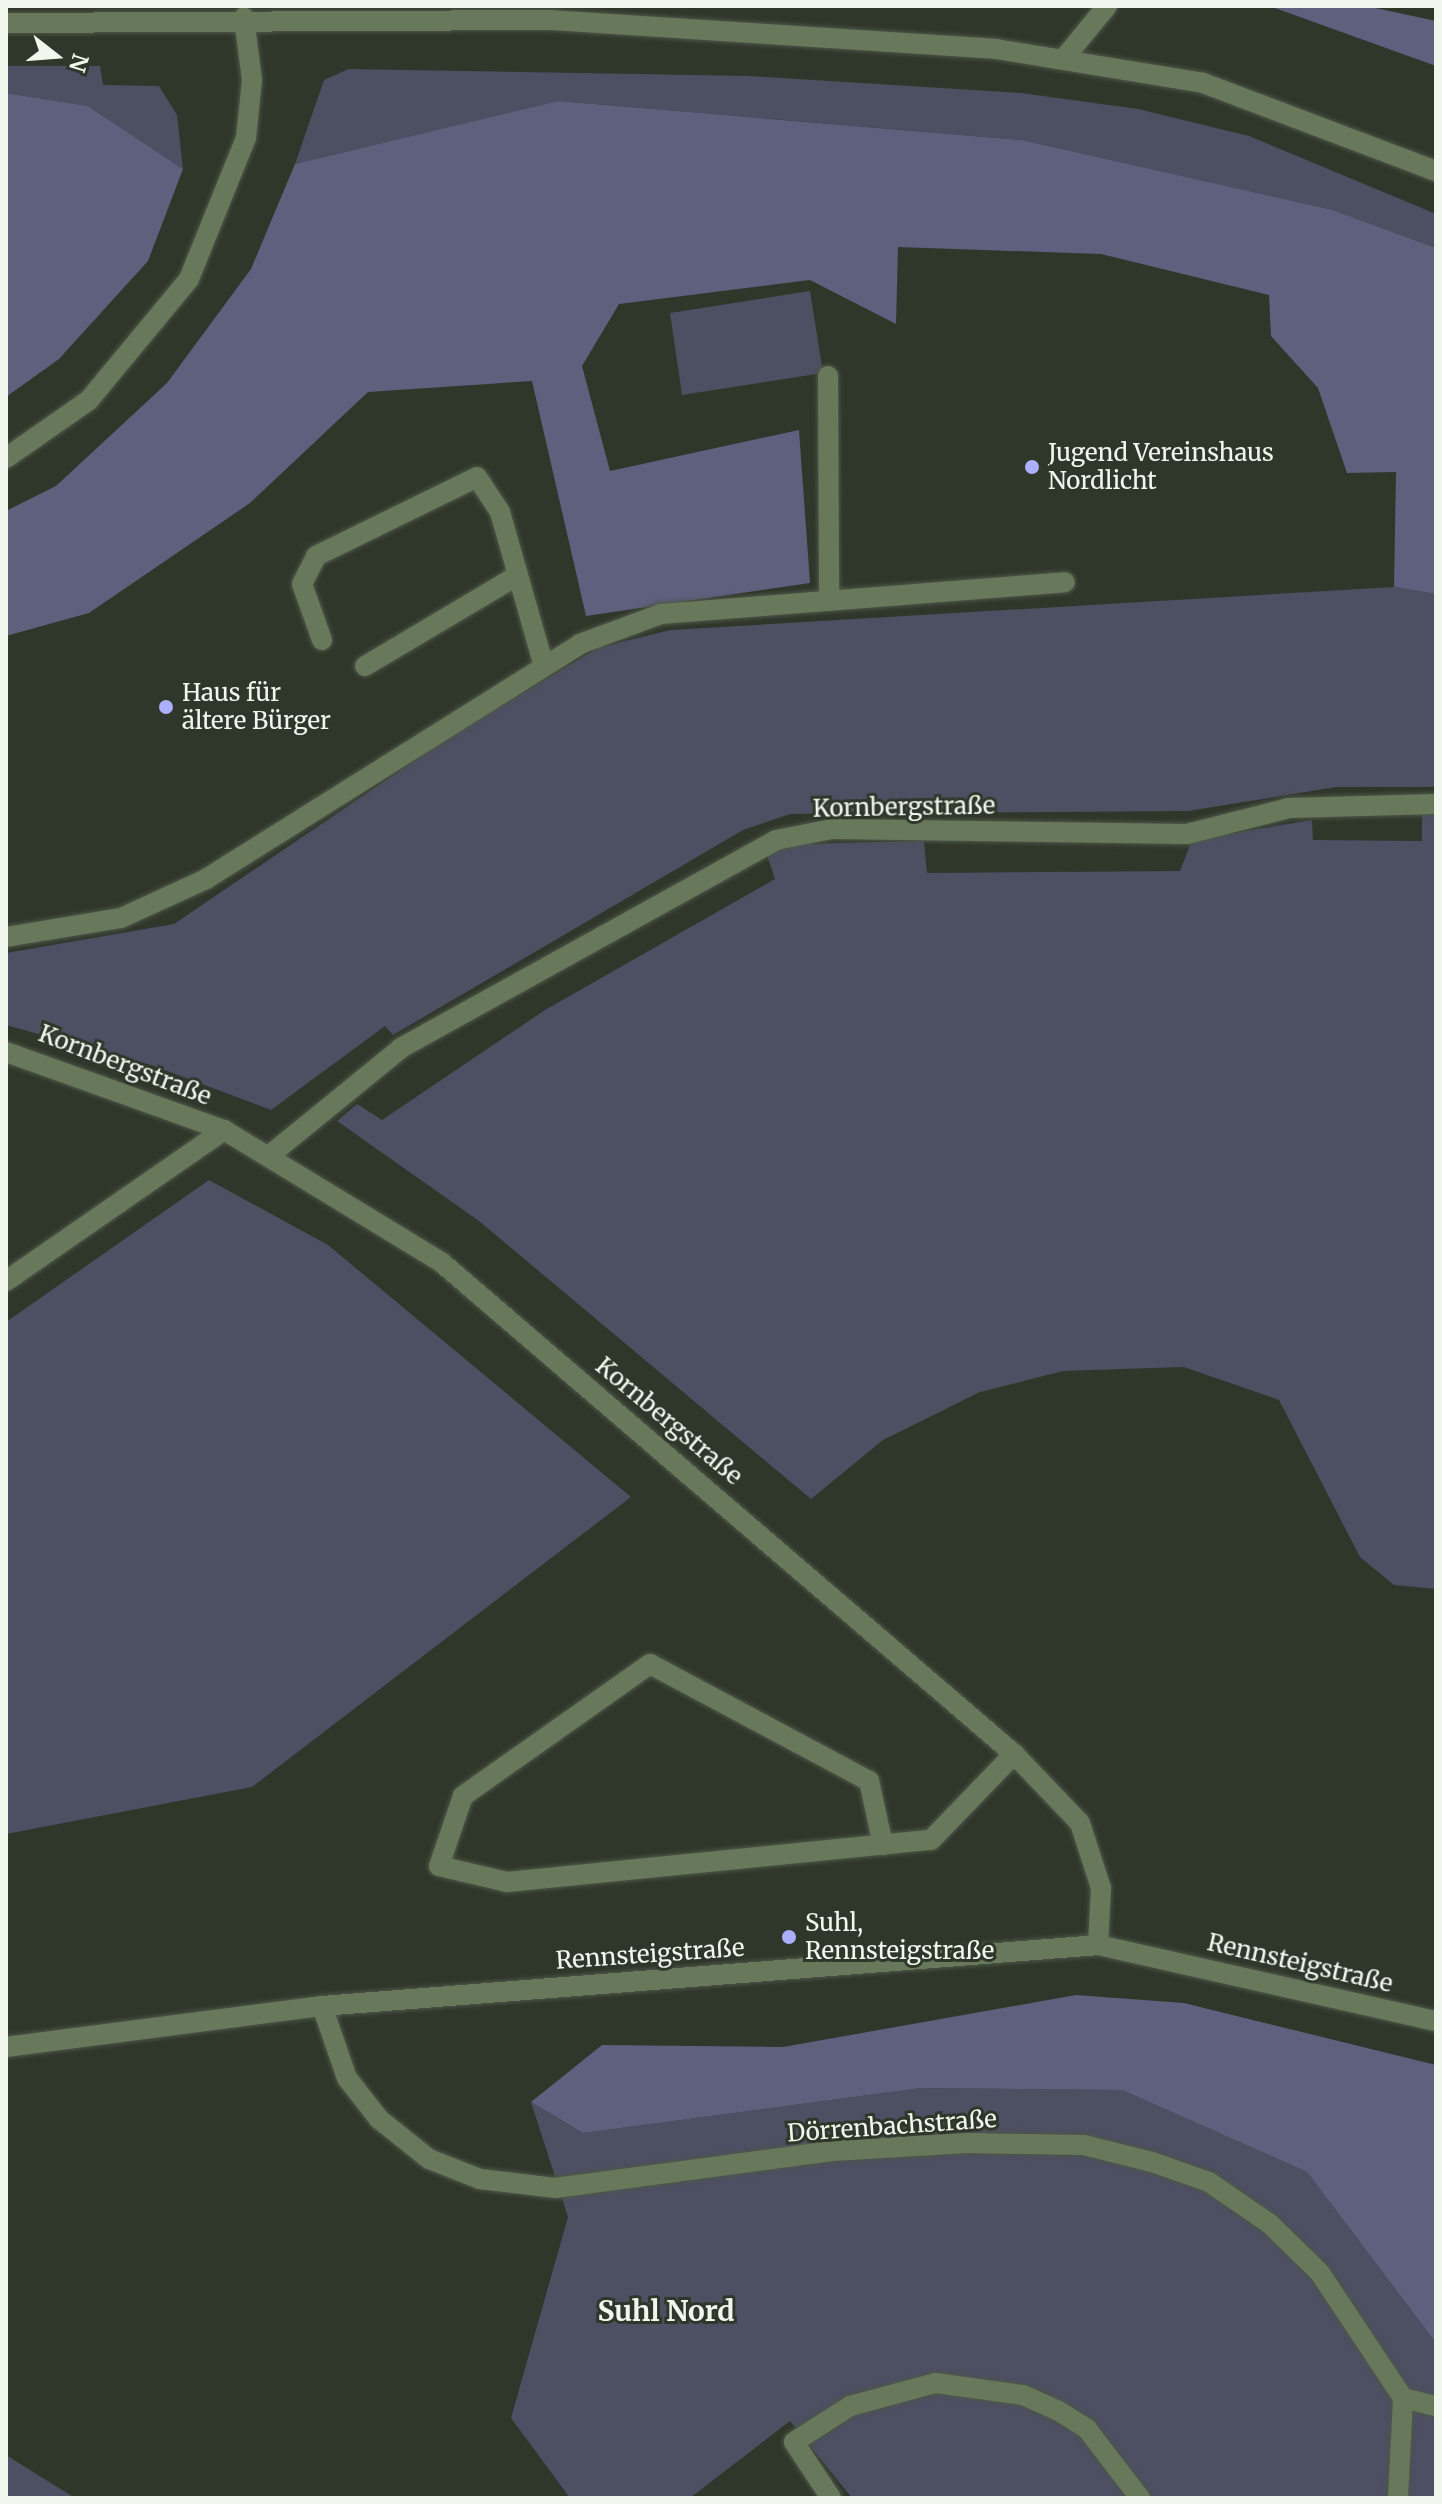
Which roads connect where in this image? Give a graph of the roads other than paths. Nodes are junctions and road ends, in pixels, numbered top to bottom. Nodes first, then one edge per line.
1 (1107, 6) edge
2 (244, 18) junction
3 (6, 23) edge
4 (1065, 57) junction
5 (1436, 171) edge
6 (828, 376) dead end
7 (6, 458) edge
8 (518, 575) junction
9 (1065, 582) dead end
10 (829, 601) junction
11 (322, 640) dead end
12 (365, 666) dead end
13 (544, 666) junction
14 (1436, 804) edge
15 (6, 937) edge
16 (6, 1052) edge
17 (224, 1130) junction
18 (270, 1155) junction
19 (6, 1281) edge
20 (1014, 1754) junction
21 (883, 1845) junction
22 (1098, 1945) junction
23 (322, 2006) junction
24 (1436, 2021) edge
25 (6, 2047) edge
26 (1403, 2398) junction
27 (1436, 2406) edge
28 (831, 2498) edge
29 (1140, 2498) edge
30 (1398, 2498) edge

1 - 4 street
2 - 3 street
2 - 4 street
2 - 7 street
4 - 5 street
6 - 10 street
8 - 11 street
8 - 12 street
8 - 13 street
9 - 10 street
10 - 13 street
13 - 15 street
14 - 18 street, Kornbergstraße
16 - 17 street, Kornbergstraße
17 - 18 street, Kornbergstraße
17 - 19 street, Kornbergstraße
18 - 20 street, Kornbergstraße
20 - 21 street
20 - 22 street, Kornbergstraße
21 - 21 street
22 - 23 street, Rennsteigstraße
22 - 24 street, Rennsteigstraße
23 - 25 street, Rennsteigstraße
23 - 26 street, Dörrenbachstraße
26 - 27 street
26 - 30 street
28 - 29 street

